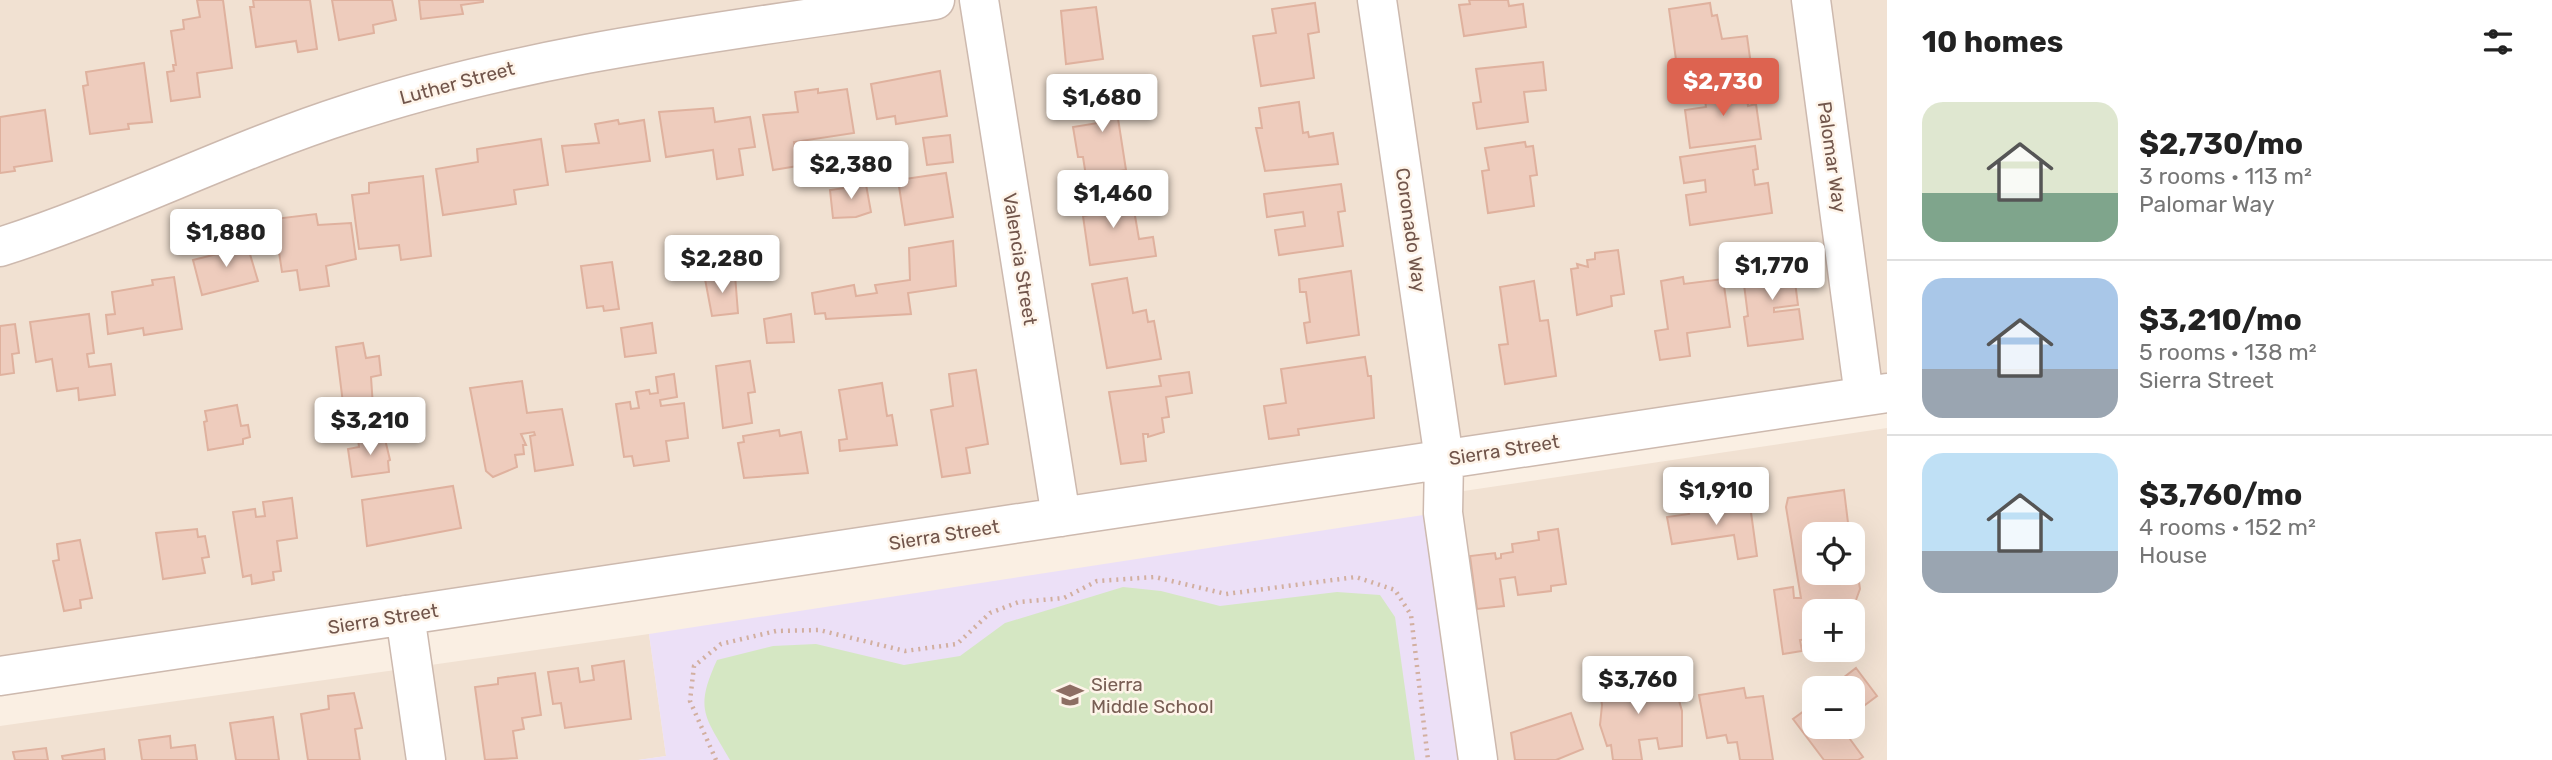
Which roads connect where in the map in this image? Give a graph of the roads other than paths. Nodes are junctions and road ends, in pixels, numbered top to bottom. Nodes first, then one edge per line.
1 (935, 0) edge
2 (979, 0) edge
3 (1377, 0) edge
4 (1811, 0) edge
5 (0, 247) edge
6 (1875, 394) edge
7 (1444, 459) junction
8 (1061, 517) junction
9 (405, 615) junction
10 (0, 676) edge
11 (426, 760) edge
12 (1478, 760) edge

1 - 5 street, Luther Street
2 - 8 street, Valencia Street
3 - 7 street, Coronado Way
4 - 6 street, Palomar Way
6 - 7 street, Sierra Street
7 - 8 street, Sierra Street
7 - 12 street, Coronado Way
8 - 9 street, Sierra Street
9 - 10 street, Sierra Street
9 - 11 street

